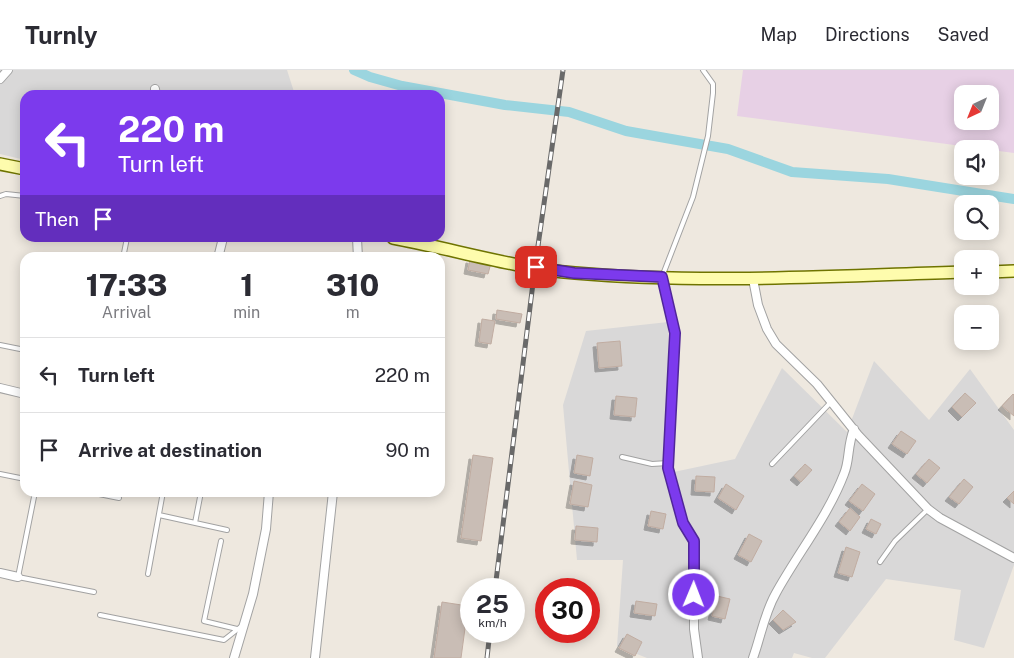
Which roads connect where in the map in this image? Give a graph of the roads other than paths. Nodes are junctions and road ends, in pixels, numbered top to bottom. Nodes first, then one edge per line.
1 (8, 70) edge
2 (703, 70) edge
3 (0, 79) edge
4 (0, 164) edge
5 (20, 168) edge
6 (20, 195) edge
7 (0, 196) edge
8 (414, 242) edge
9 (1014, 271) edge
10 (954, 272) edge
11 (999, 272) edge
12 (662, 277) junction
13 (752, 279) junction
14 (0, 345) edge
15 (20, 349) edge
16 (0, 388) edge
17 (20, 393) edge
18 (832, 401) junction
19 (854, 429) junction
20 (622, 457) dead end
21 (668, 463) junction
22 (772, 464) dead end
23 (0, 474) edge
24 (20, 478) edge
25 (33, 497) edge
26 (114, 497) edge
27 (162, 497) edge
28 (200, 497) edge
29 (269, 497) edge
30 (332, 497) edge
31 (119, 498) dead end
32 (928, 509) junction
33 (159, 515) junction
34 (195, 523) junction
35 (227, 530) dead end
36 (220, 541) dead end
37 (1014, 558) edge
38 (880, 562) dead end
39 (0, 573) edge
40 (148, 574) dead end
41 (18, 577) junction
42 (94, 592) dead end
43 (100, 616) dead end
44 (240, 626) junction
45 (234, 658) edge
46 (315, 658) edge
47 (698, 658) edge
48 (754, 658) edge

1 - 3 street
2 - 12 lane
4 - 5 main road
6 - 7 lane
8 - 12 main road
9 - 11 main road
10 - 13 main road
12 - 13 main road
12 - 21 street
13 - 18 street
14 - 15 lane
16 - 17 street
18 - 19 street
18 - 22 lane
19 - 32 street
19 - 48 street
20 - 21 lane
21 - 47 street
23 - 24 lane
25 - 41 lane
26 - 31 lane
27 - 33 lane
28 - 34 lane
29 - 44 street
30 - 46 street
32 - 37 street
32 - 38 lane
33 - 34 lane
33 - 40 lane
34 - 35 lane
36 - 44 lane
39 - 41 street
41 - 42 lane
43 - 44 lane
44 - 45 street

